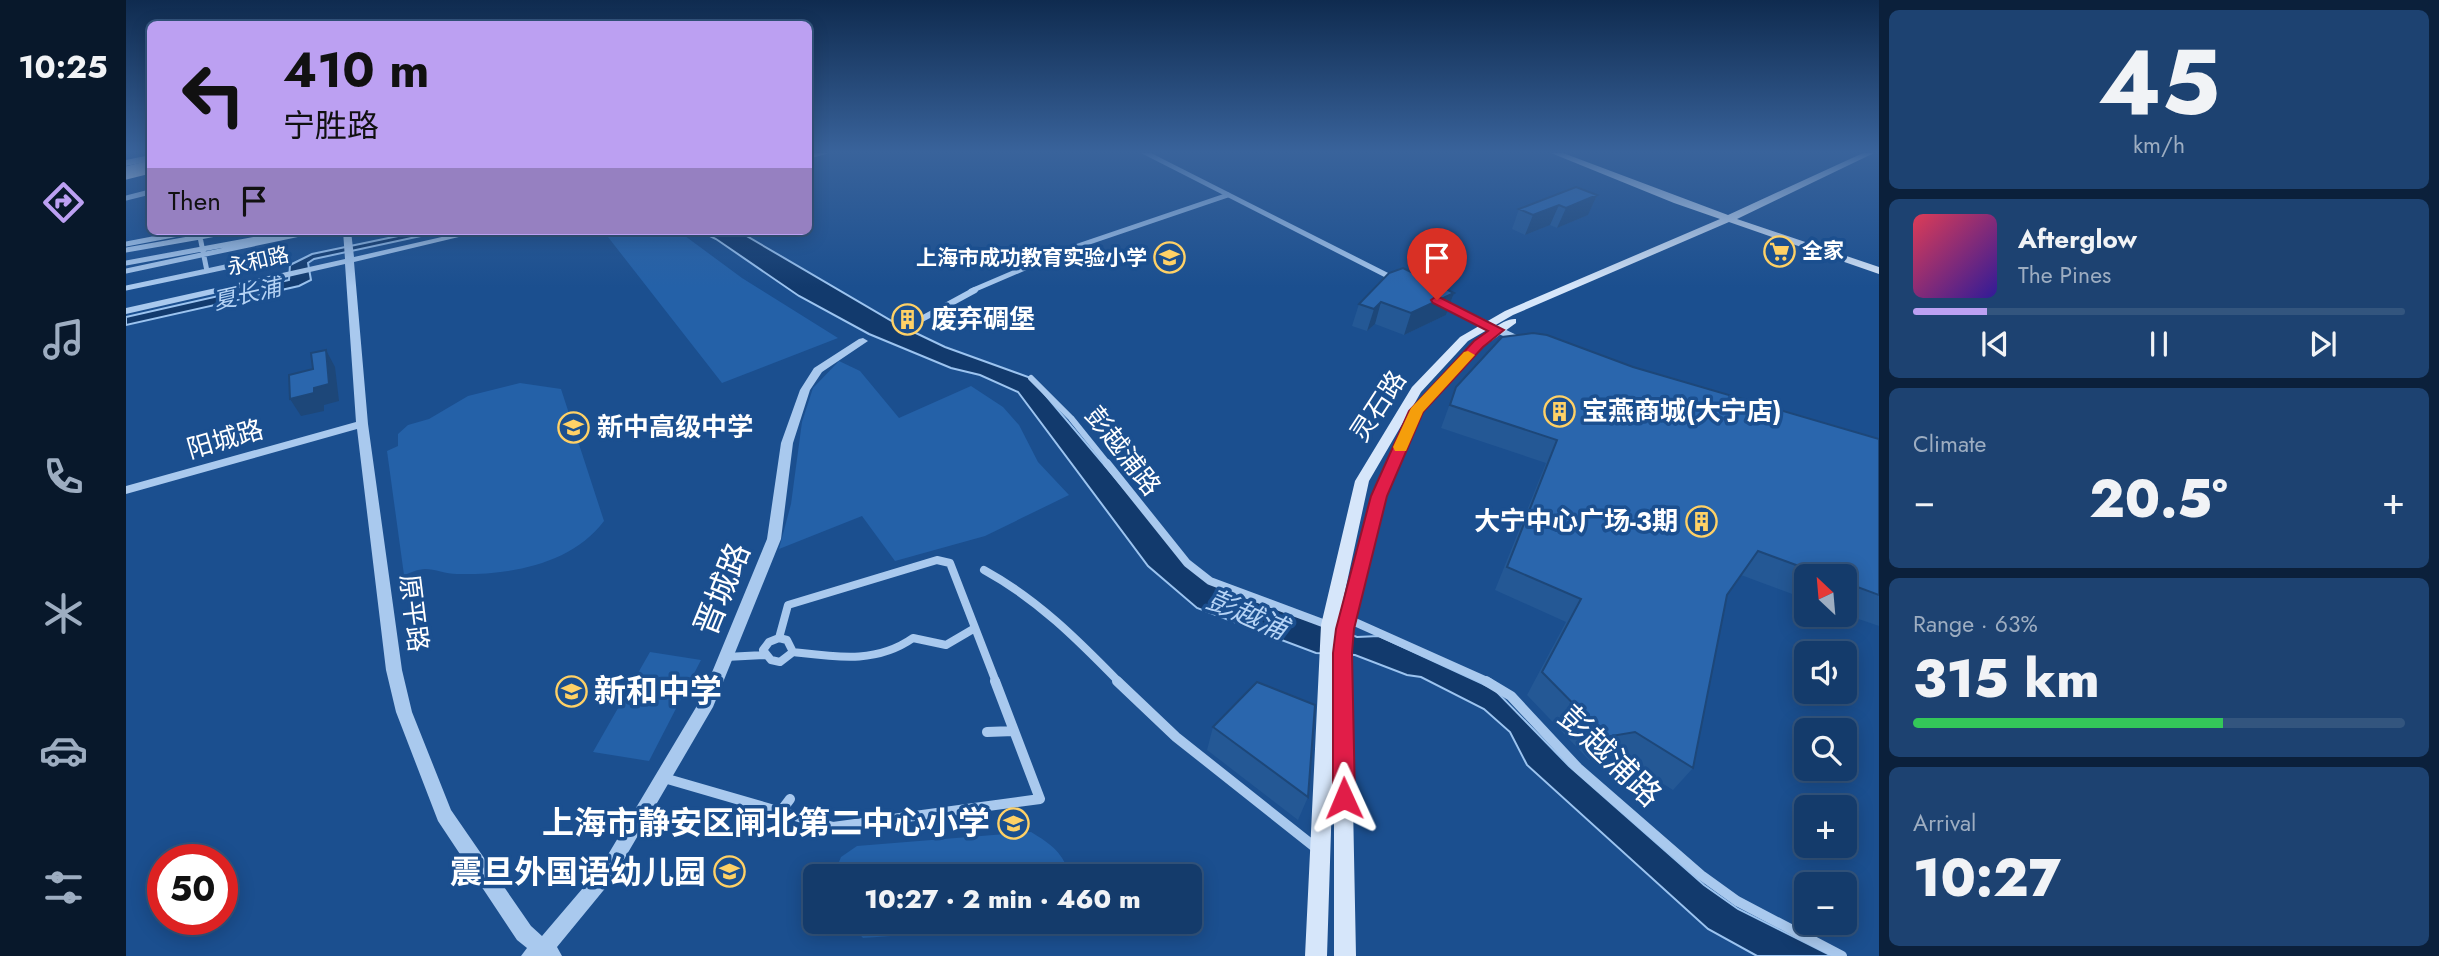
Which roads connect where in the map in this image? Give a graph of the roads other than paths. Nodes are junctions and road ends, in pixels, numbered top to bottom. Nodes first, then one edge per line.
1 (1220, 198) edge
2 (1233, 198) edge
3 (1677, 198) edge
4 (1680, 198) edge
5 (1779, 198) edge
6 (1782, 198) edge
7 (1735, 219) junction
8 (173, 235) edge
9 (206, 235) edge
10 (211, 235) edge
11 (280, 235) edge
12 (293, 235) edge
13 (347, 235) edge
14 (455, 235) edge
15 (201, 237) junction
16 (126, 244) edge
17 (126, 250) edge
18 (203, 252) junction
19 (349, 252) junction
20 (281, 255) dead end
21 (126, 263) edge
22 (1879, 264) edge
23 (126, 271) edge
24 (207, 271) junction
25 (1879, 271) edge
26 (126, 288) edge
27 (1413, 288) edge
28 (1425, 294) edge
29 (126, 311) edge
30 (918, 321) dead end
31 (1492, 328) junction
32 (863, 341) dead end
33 (1532, 346) edge
34 (1031, 378) dead end
35 (362, 424) junction
36 (126, 490) edge
37 (984, 570) dead end
38 (1338, 623) junction
39 (975, 628) junction
40 (779, 638) junction
41 (793, 652) junction
42 (765, 655) junction
43 (726, 657) junction
44 (1334, 667) junction
45 (1014, 731) junction
46 (987, 732) dead end
47 (663, 778) junction
48 (790, 799) dead end
49 (781, 811) junction
50 (1319, 850) junction
51 (542, 954) edge
52 (1316, 956) edge
53 (1345, 956) edge
54 (1842, 956) edge

1 - 30 street
2 - 27 street
3 - 7 main road
4 - 7 main road
5 - 7 main road, 灵石路
6 - 7 main road, 灵石路
7 - 22 main road
7 - 25 main road
7 - 31 main road, 灵石路
8 - 16 street
9 - 15 street
10 - 15 street
11 - 18 street
12 - 18 street
13 - 19 street, 原平路
14 - 19 street, 永和路
15 - 17 street
15 - 18 street
18 - 21 street
18 - 23 street
18 - 24 street
19 - 29 street, 永和路
19 - 35 street, 原平路
20 - 24 street
24 - 26 street
28 - 31 street
31 - 33 street
31 - 38 main road, 灵石路
31 - 38 main road, 灵石路
32 - 43 street, 晋城路
34 - 38 street, 彭越浦路
35 - 36 street, 阳城路
35 - 51 street, 原平路
37 - 50 street
38 - 44 main road, 灵石路
38 - 54 street, 彭越浦路
39 - 40 street
39 - 41 street
39 - 45 street
40 - 41 street
40 - 42 street
41 - 42 street
42 - 43 street
43 - 47 street, 晋城路
44 - 50 main road, 灵石路
44 - 53 main road, 灵石路
45 - 46 street
45 - 49 street
47 - 49 street
47 - 51 street, 晋城路
48 - 49 street
50 - 52 main road, 灵石路

